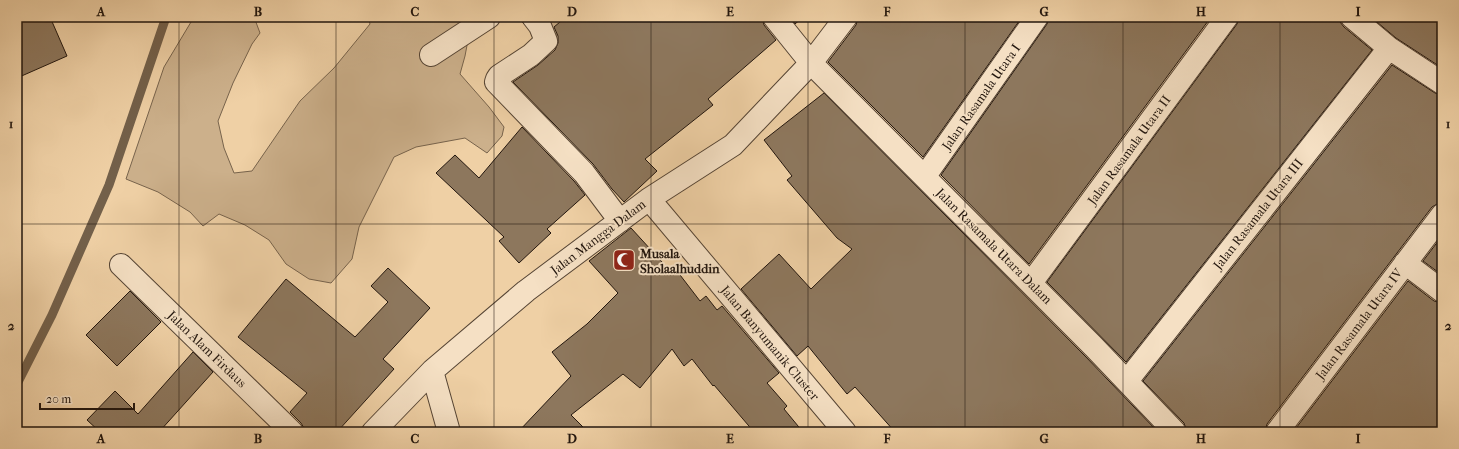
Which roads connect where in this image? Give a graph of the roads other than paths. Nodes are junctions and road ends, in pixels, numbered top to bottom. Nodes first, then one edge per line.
1 (489, 17) edge
2 (533, 17) edge
3 (774, 17) edge
4 (846, 17) edge
5 (1037, 17) edge
6 (1227, 17) edge
7 (1352, 17) edge
8 (1389, 48) junction
9 (431, 55) dead end
10 (811, 63) junction
11 (1442, 83) edge
12 (925, 176) junction
13 (649, 199) junction
14 (1442, 215) edge
15 (620, 220) junction
16 (1405, 263) junction
17 (121, 265) dead end
18 (1031, 283) junction
19 (1442, 291) edge
20 (432, 371) junction
21 (1127, 381) junction
22 (292, 432) edge
23 (372, 432) edge
24 (449, 432) edge
25 (844, 432) edge
26 (1175, 432) edge
27 (1277, 432) edge

1 - 9 street
2 - 15 street
3 - 10 street, Jalan Rasamala Utara Dalam
4 - 10 street, Jalan Mangga Dalam
5 - 12 street, Jalan Rasamala Utara I
6 - 18 street, Jalan Rasamala Utara II
7 - 8 street
8 - 11 street
8 - 21 street, Jalan Rasamala Utara III
10 - 12 street, Jalan Rasamala Utara Dalam
10 - 13 street, Jalan Mangga Dalam
12 - 18 street, Jalan Rasamala Utara Dalam
13 - 15 street, Jalan Mangga Dalam
13 - 25 street, Jalan Banyumanik Cluster
14 - 16 street, Jalan Rasamala Utara IV
15 - 20 street, Jalan Mangga Dalam
16 - 19 street
16 - 27 street, Jalan Rasamala Utara IV
17 - 22 street, Jalan Alam Firdaus
18 - 21 street, Jalan Rasamala Utara Dalam
20 - 23 street
20 - 24 street
21 - 26 street, Jalan Rasamala Utara Dalam

